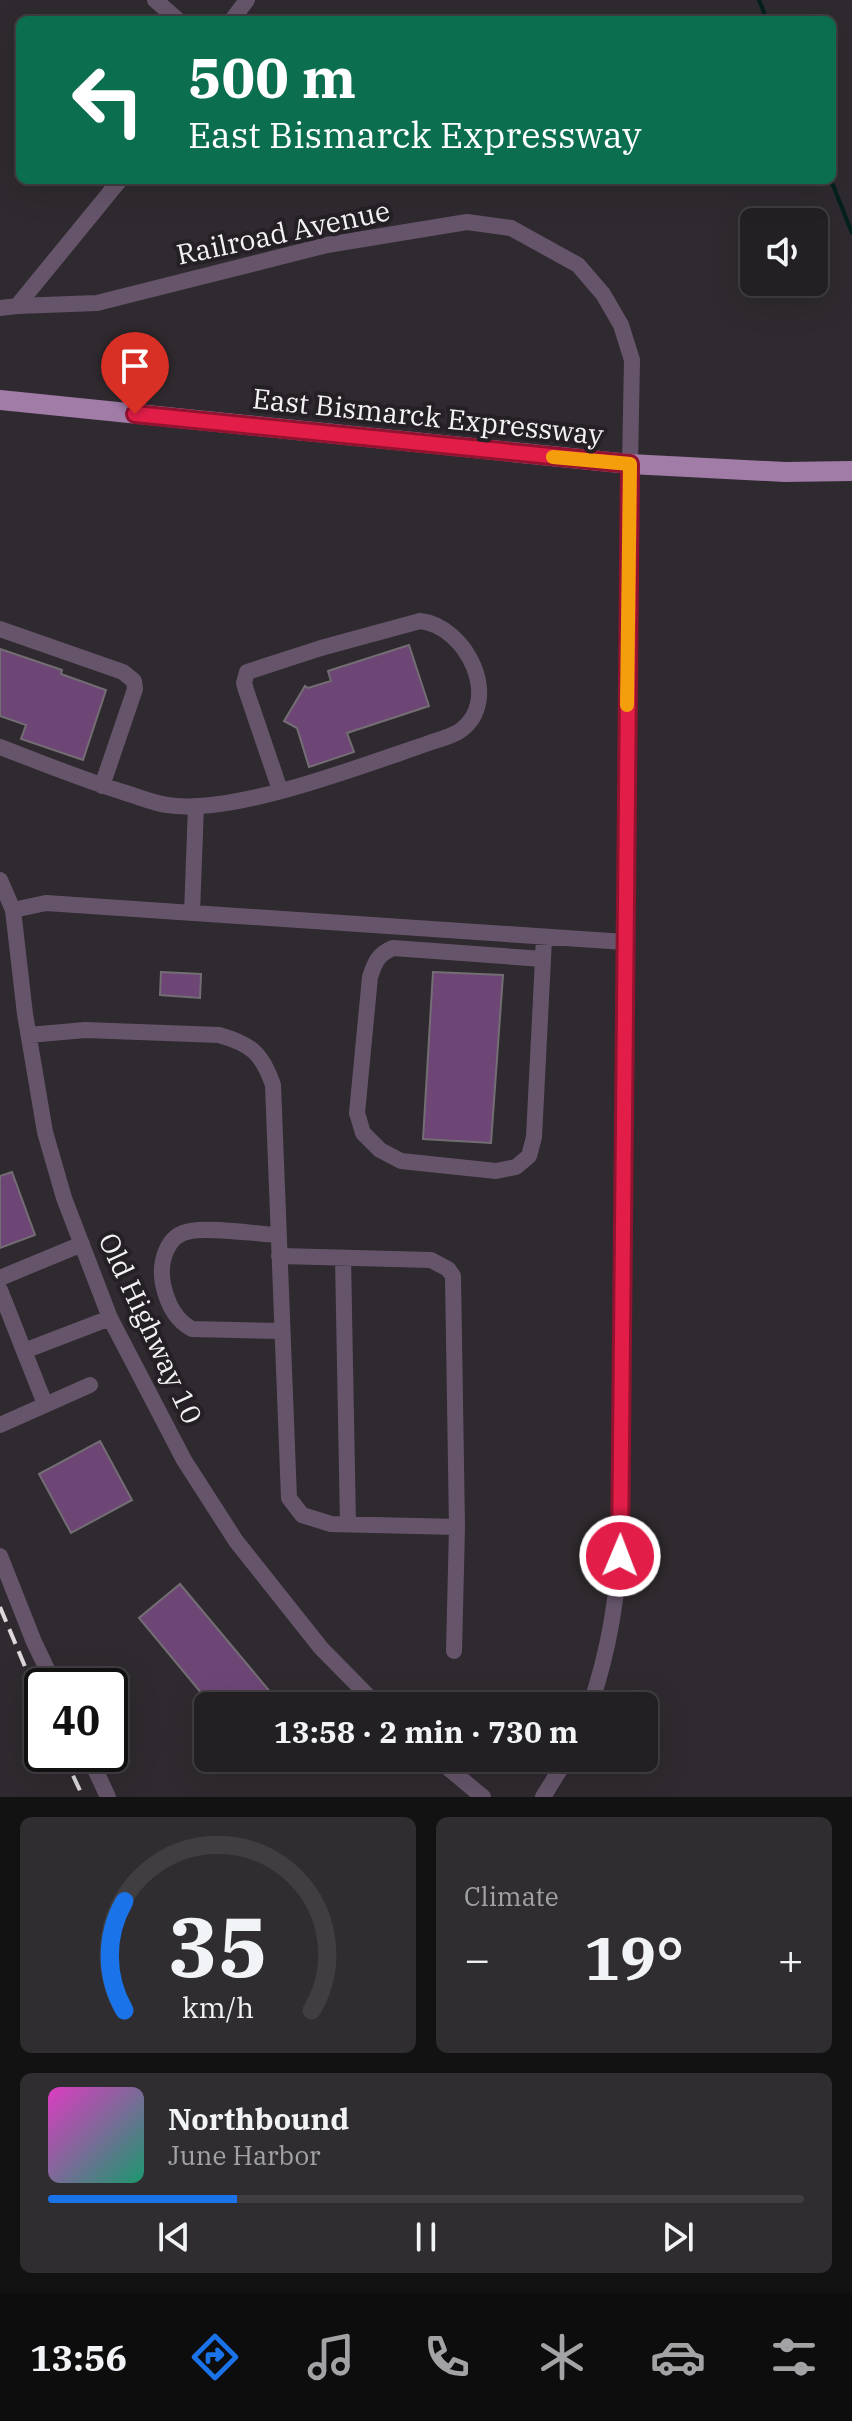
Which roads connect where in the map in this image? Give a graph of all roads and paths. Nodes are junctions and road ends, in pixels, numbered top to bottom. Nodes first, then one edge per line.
1 (155, 0) edge
2 (173, 16) edge
3 (116, 184) edge
4 (8, 307) edge
5 (0, 400) edge
6 (630, 464) junction
7 (852, 471) edge
8 (0, 629) edge
9 (0, 747) edge
10 (102, 786) junction
11 (280, 790) junction
12 (196, 806) junction
13 (0, 880) edge
14 (13, 910) junction
15 (192, 913) junction
16 (544, 937) junction
17 (625, 942) junction
18 (543, 959) junction
19 (29, 1035) junction
20 (278, 1235) junction
21 (82, 1244) junction
22 (279, 1256) junction
23 (343, 1258) junction
24 (0, 1278) edge
25 (0, 1290) edge
26 (110, 1318) junction
27 (282, 1331) junction
28 (24, 1351) junction
29 (90, 1385) dead end
30 (45, 1404) junction
31 (0, 1425) edge
32 (348, 1524) junction
33 (457, 1527) junction
34 (0, 1556) edge
35 (454, 1651) dead end
36 (46, 1668) edge
37 (364, 1692) edge
38 (594, 1692) edge
39 (96, 1772) edge
40 (453, 1772) edge
41 (558, 1772) edge
42 (108, 1797) edge
43 (483, 1797) edge
44 (543, 1797) edge

1 - 2 street
3 - 4 street
4 - 6 street, Railroad Avenue
5 - 6 main road, East Bismarck Expressway
6 - 7 main road, East Bismarck Expressway
6 - 17 street, Railroad Avenue
8 - 10 street
9 - 10 street
10 - 12 street
11 - 11 street
11 - 12 street
12 - 15 street
13 - 14 street, Old Highway 10
14 - 15 street
14 - 19 street, Old Highway 10
15 - 16 street
16 - 17 street
16 - 18 street
17 - 38 street, Railroad Avenue
18 - 18 street
19 - 20 street
19 - 21 street, Old Highway 10
20 - 22 street
20 - 27 street
21 - 24 street
21 - 26 street, Old Highway 10
22 - 23 street
22 - 27 street
23 - 32 street
23 - 33 street
25 - 28 street
26 - 28 street
26 - 37 street, Old Highway 10
27 - 32 street
28 - 30 street
29 - 30 street
30 - 31 street
32 - 33 street
33 - 35 street
34 - 36 street
39 - 42 street
40 - 43 street
41 - 44 street

